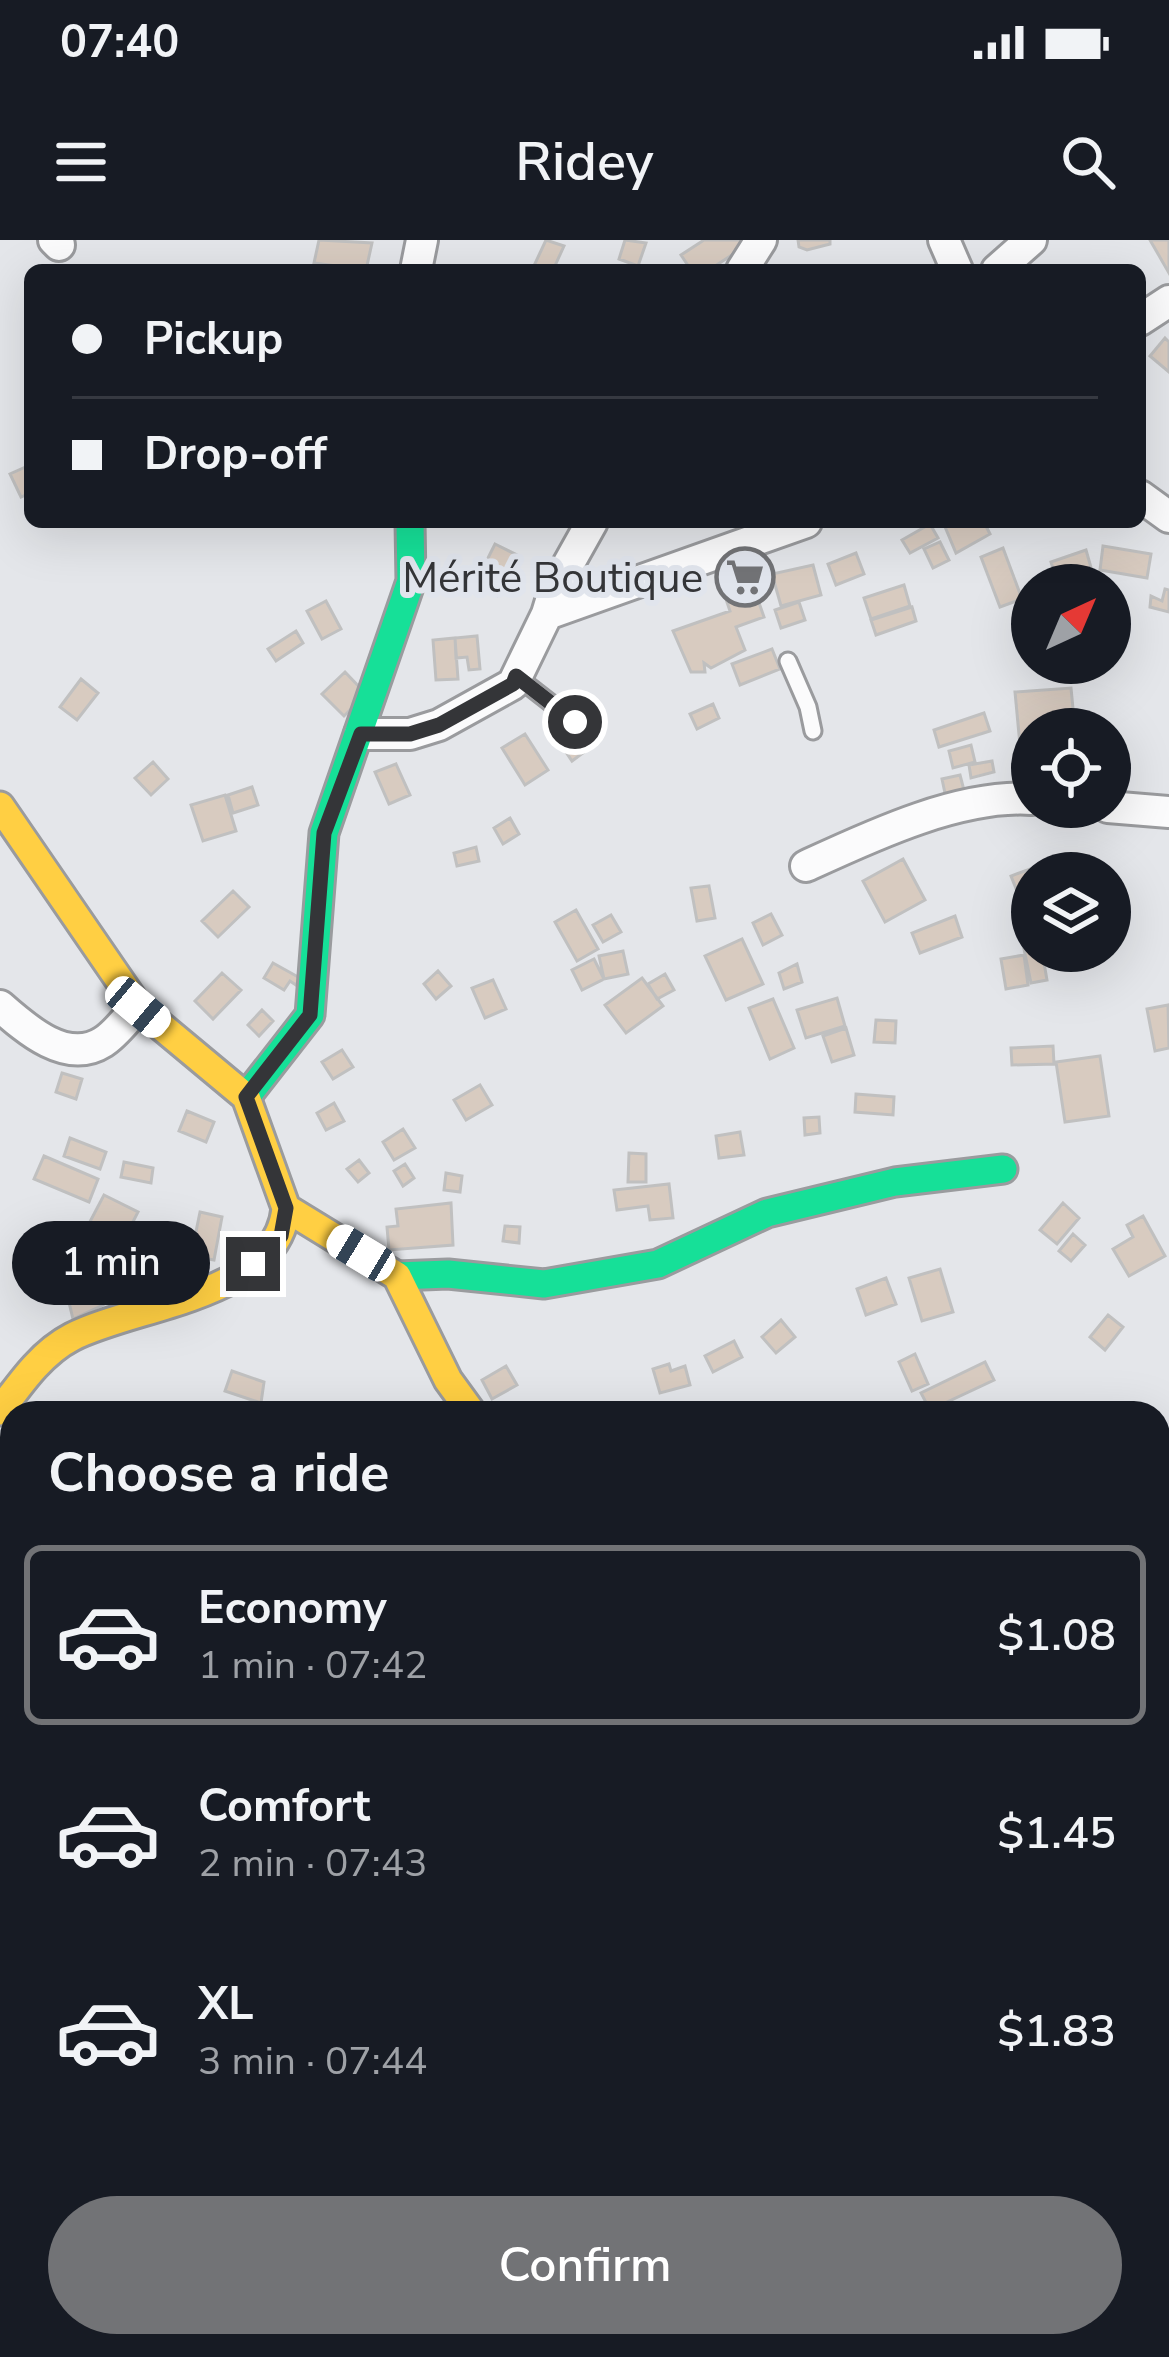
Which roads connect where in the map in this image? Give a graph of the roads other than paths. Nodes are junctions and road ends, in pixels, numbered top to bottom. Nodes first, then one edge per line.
1 (1031, 240) edge
2 (1004, 264) edge
3 (411, 528) edge
4 (589, 528) edge
5 (789, 528) edge
6 (547, 614) junction
7 (788, 661) dead end
8 (516, 676) junction
9 (575, 722) dead end
10 (813, 731) dead end
11 (361, 734) junction
12 (1011, 798) edge
13 (0, 806) edge
14 (1131, 809) edge
15 (1169, 812) edge
16 (806, 866) dead end
17 (0, 1006) edge
18 (138, 1007) junction
19 (246, 1097) junction
20 (1003, 1169) dead end
21 (286, 1208) junction
22 (398, 1276) junction
23 (10, 1401) edge
24 (463, 1401) edge

1 - 2 street
3 - 11 street
4 - 6 street
5 - 6 street
6 - 8 street
7 - 10 lane
8 - 9 lane
8 - 11 street
11 - 19 street
12 - 16 street
13 - 18 street
14 - 15 street
17 - 18 street
18 - 19 street
19 - 21 street
20 - 22 street
21 - 22 street
21 - 23 street
22 - 24 street

